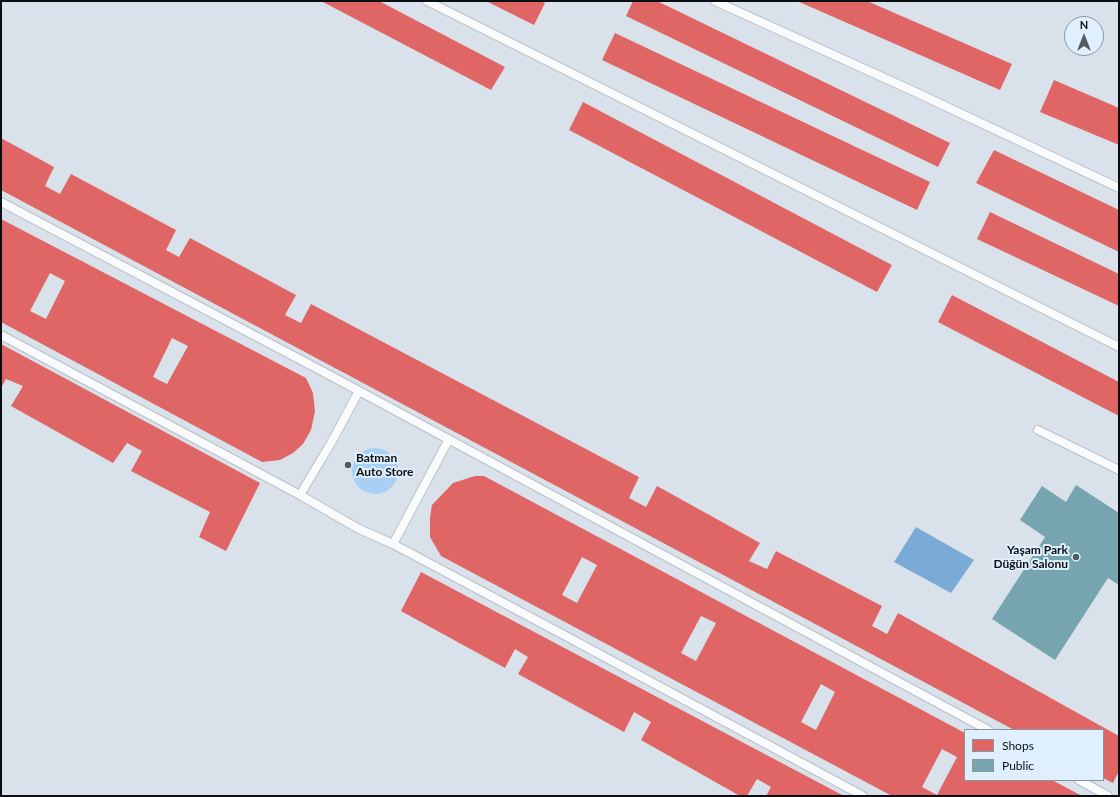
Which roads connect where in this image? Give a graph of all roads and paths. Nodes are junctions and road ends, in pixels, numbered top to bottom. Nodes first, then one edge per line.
1 (427, 1) edge
2 (715, 1) edge
3 (1119, 188) edge
4 (1, 202) edge
5 (1, 335) edge
6 (1119, 347) edge
7 (359, 391) junction
8 (1038, 430) dead end
9 (449, 439) junction
10 (1119, 470) edge
11 (300, 495) junction
12 (393, 544) junction
13 (986, 729) edge
14 (1081, 781) edge
15 (863, 796) edge
16 (1108, 796) edge

1 - 6 lane
2 - 3 lane
4 - 7 lane
5 - 11 lane
7 - 9 lane
7 - 11 lane
8 - 10 lane
9 - 12 lane
9 - 13 lane
11 - 12 lane
12 - 15 lane
14 - 16 lane

